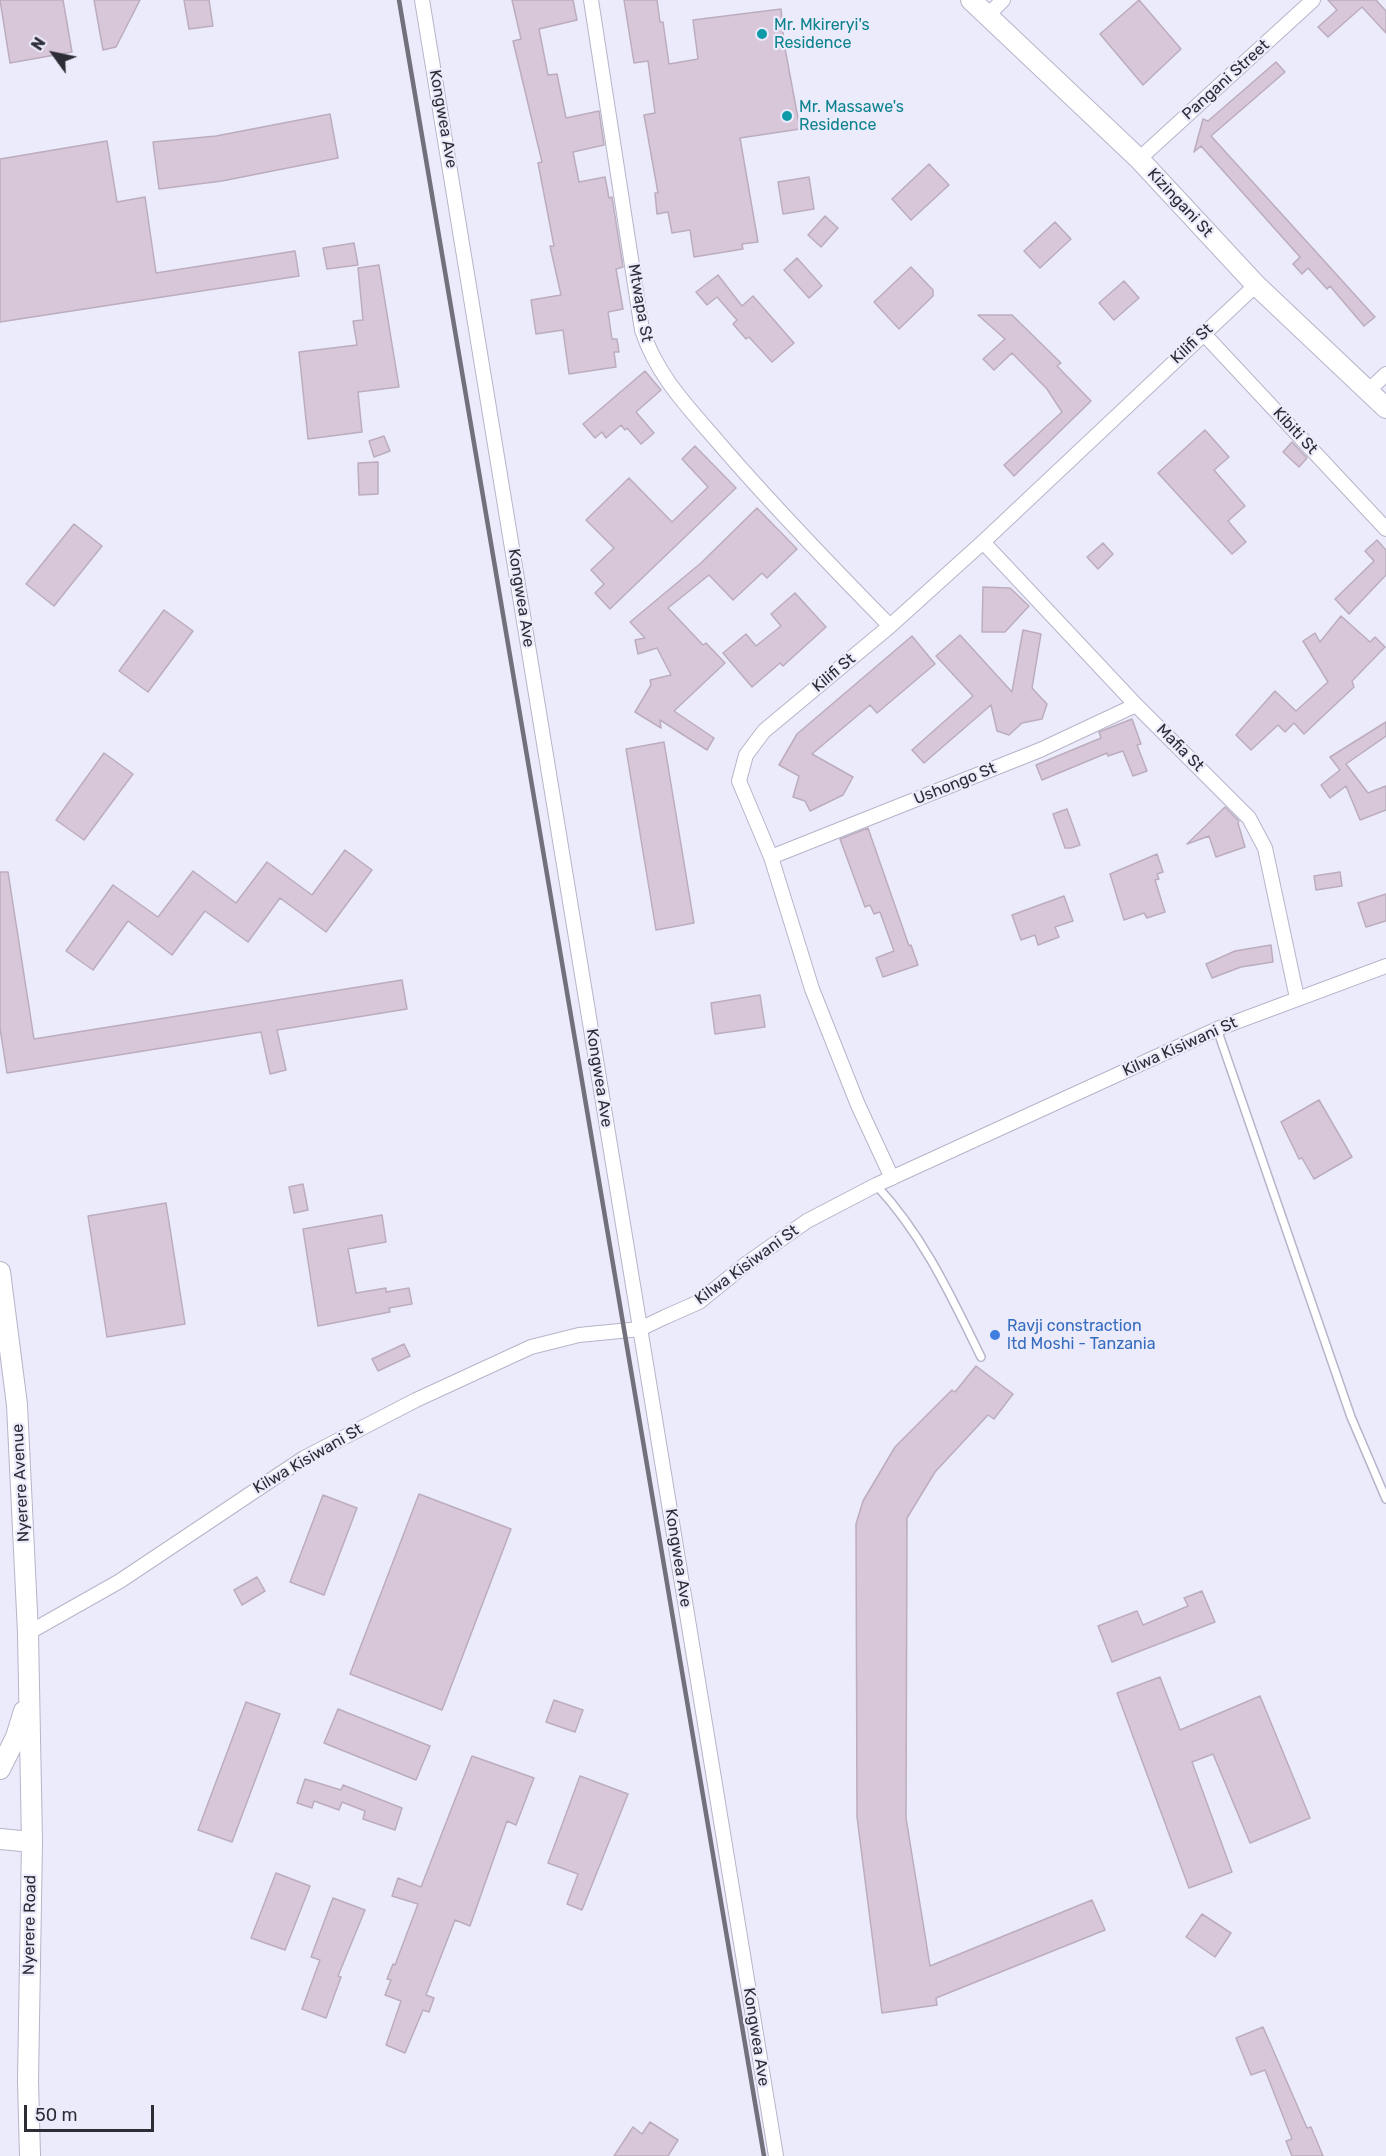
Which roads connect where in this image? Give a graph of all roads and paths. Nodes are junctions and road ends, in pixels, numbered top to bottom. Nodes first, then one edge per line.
1 (422, 0) edge
2 (591, 0) edge
3 (971, 0) edge
4 (1003, 0) edge
5 (1313, 0) edge
6 (987, 16) junction
7 (1138, 159) junction
8 (1256, 285) junction
9 (1203, 333) junction
10 (1386, 374) edge
11 (1369, 390) junction
12 (1386, 408) edge
13 (1386, 529) edge
14 (983, 542) junction
15 (890, 626) junction
16 (1136, 705) junction
17 (771, 856) junction
18 (1386, 966) edge
19 (1297, 998) junction
20 (1217, 1029) junction
21 (892, 1178) junction
22 (876, 1185) junction
23 (0, 1272) edge
24 (640, 1329) junction
25 (981, 1357) dead end
26 (1386, 1499) edge
27 (28, 1633) junction
28 (29, 1695) junction
29 (0, 1769) edge
30 (0, 1839) edge
31 (32, 1842) junction
32 (30, 2156) edge
33 (776, 2156) edge

1 - 24 street, Kongwea Ave
2 - 15 street, Mtwapa St
3 - 6 street, Kizingani St
4 - 6 street
5 - 7 street, Pangani Street
6 - 7 street, Kizingani St
7 - 8 street, Kizingani St
8 - 9 street, Kilifi St
8 - 11 street, Kizingani St
9 - 13 street, Kibiti St
9 - 14 street, Kilifi St
10 - 11 street
11 - 12 street, Kizingani St
14 - 15 street, Kilifi St
14 - 16 street, Mafia St
15 - 17 street, Kilifi St
16 - 17 street, Ushongo St
16 - 19 street, Mafia St
17 - 21 street, Kilifi St
18 - 19 street, Kilwa Kisiwani St
19 - 20 street, Kilwa Kisiwani St
20 - 21 street, Kilwa Kisiwani St
20 - 26 lane
21 - 22 street, Kilwa Kisiwani St
22 - 24 street, Kilwa Kisiwani St
22 - 25 lane
23 - 27 street, Nyerere Avenue
24 - 27 street, Kilwa Kisiwani St
24 - 33 street, Kongwea Ave
27 - 28 street, Nyerere Avenue
28 - 29 street
28 - 31 street, Nyerere Road
30 - 31 street
31 - 32 street, Nyerere Road

